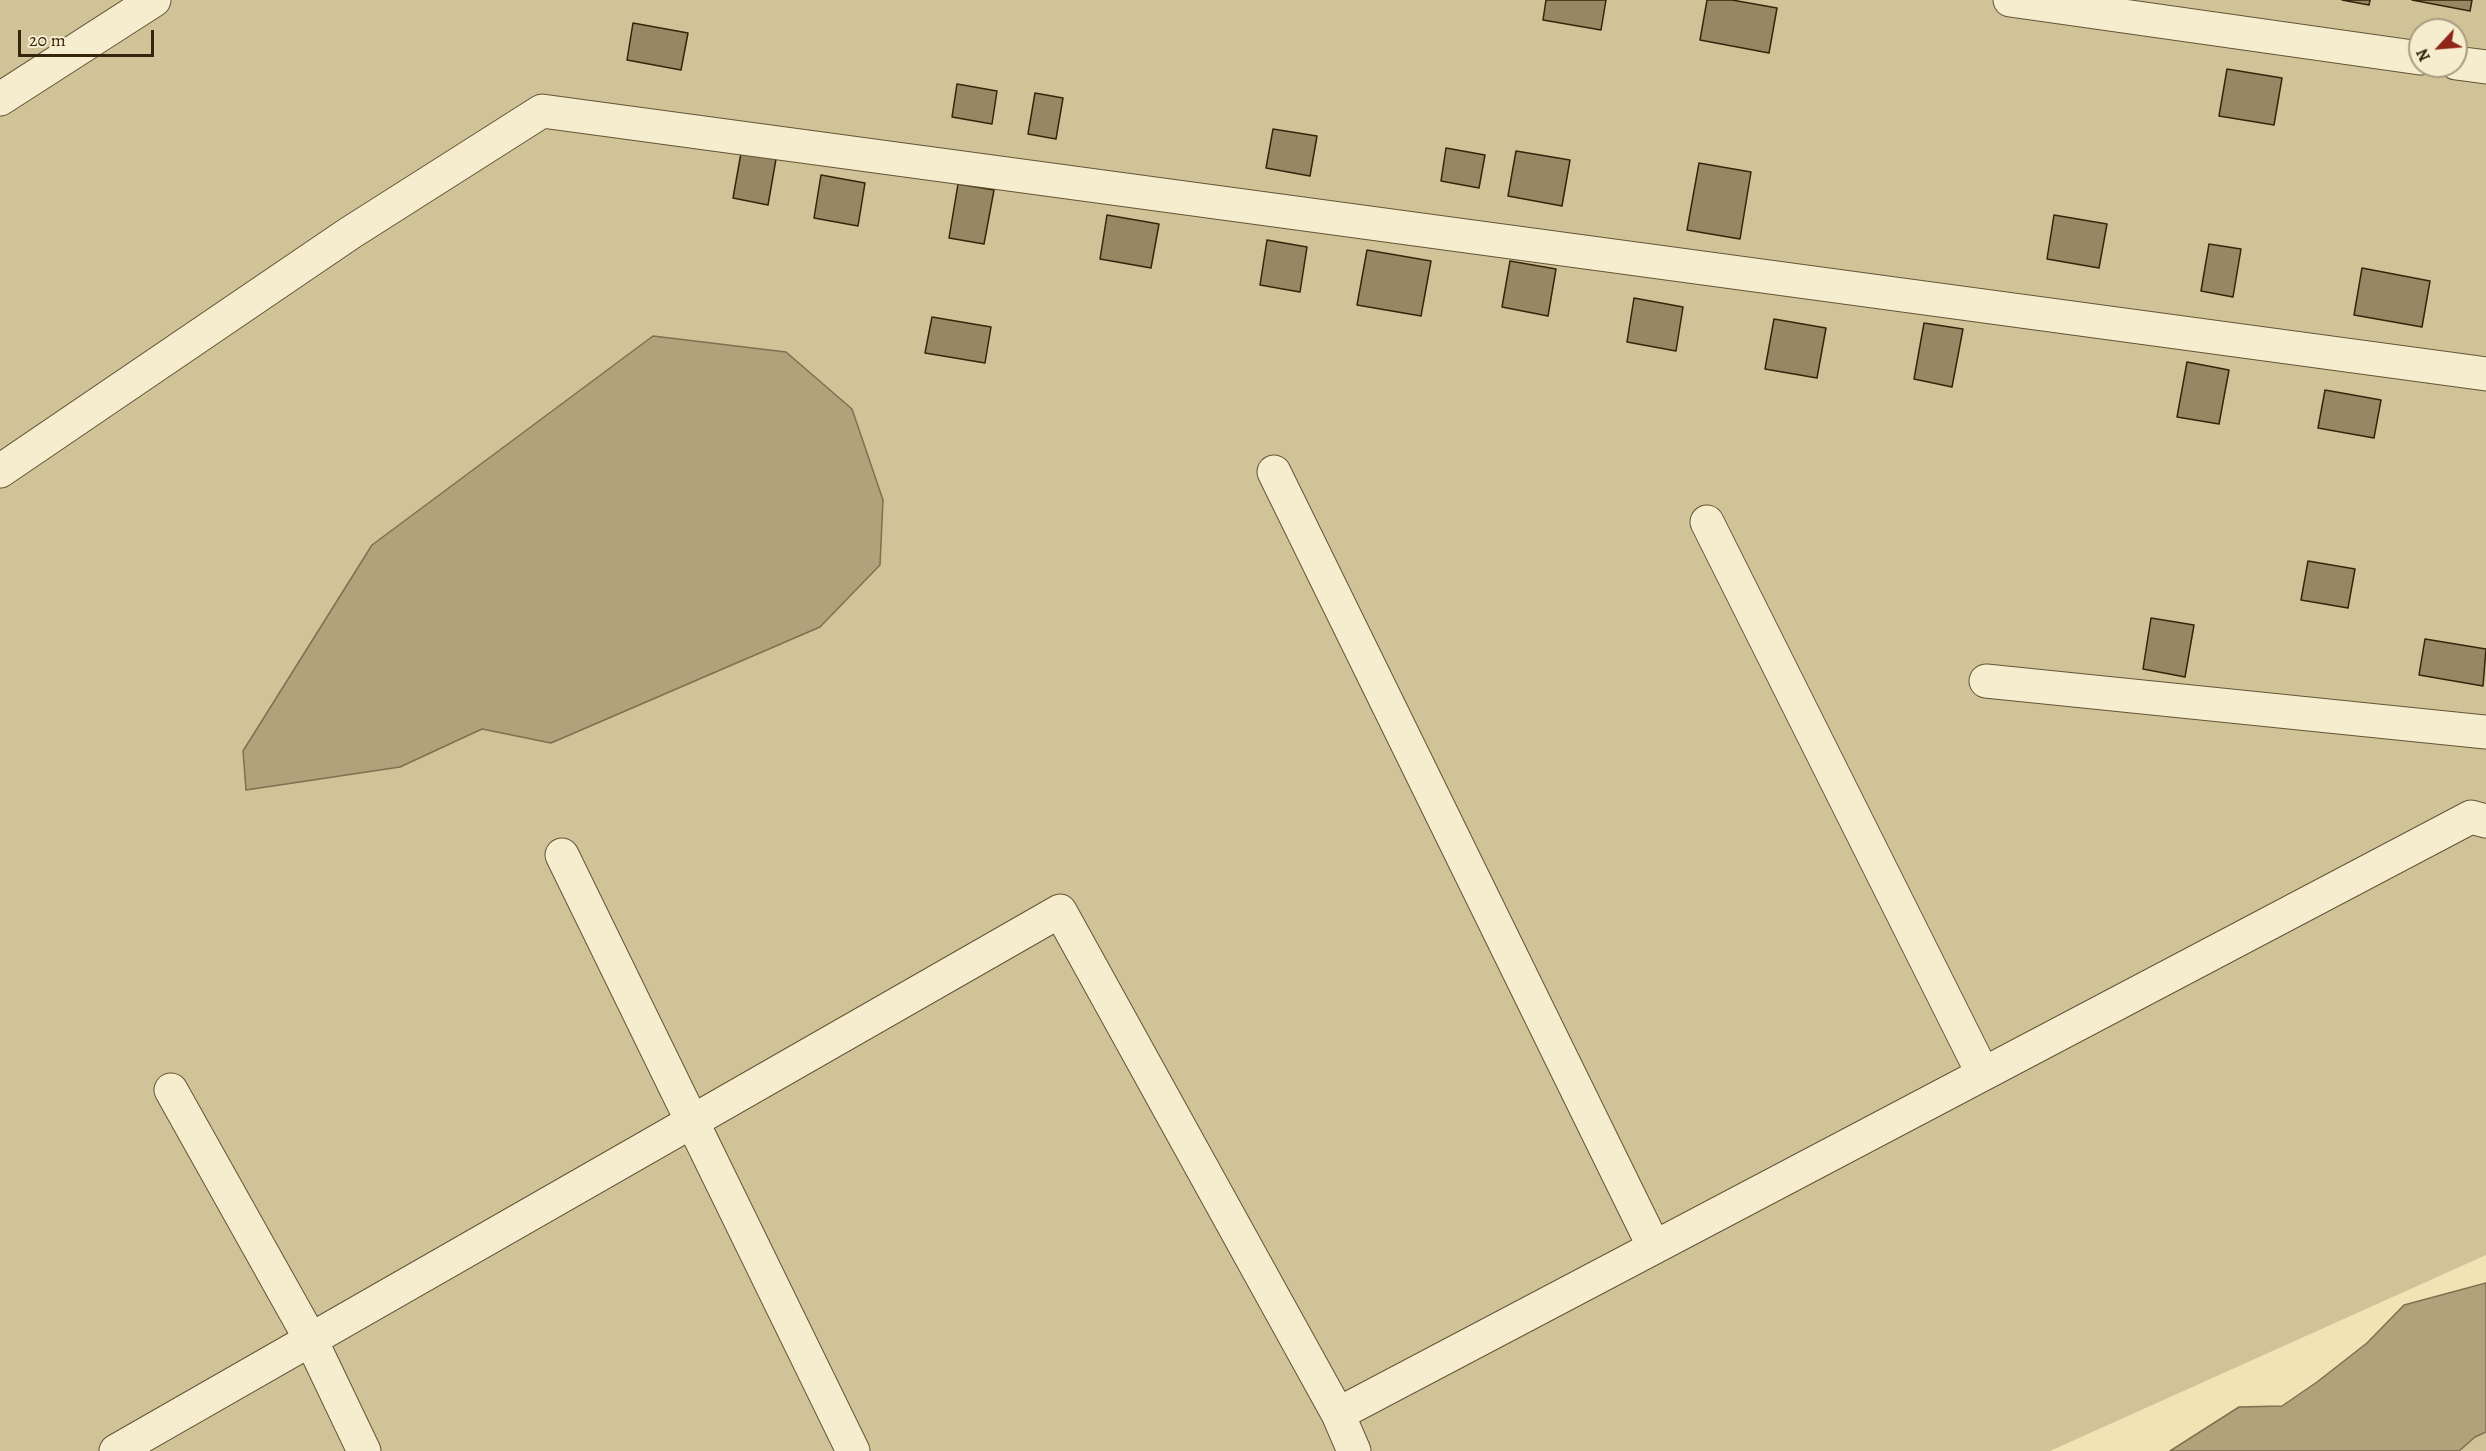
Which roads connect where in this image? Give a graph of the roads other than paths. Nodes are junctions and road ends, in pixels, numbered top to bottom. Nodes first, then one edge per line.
1 (154, 0) edge
2 (2010, 0) edge
3 (2408, 56) edge
4 (2468, 65) edge
5 (2486, 68) edge
6 (0, 99) edge
7 (2486, 374) edge
8 (0, 471) edge
9 (1274, 472) dead end
10 (1707, 522) dead end
11 (1986, 681) dead end
12 (2486, 732) edge
13 (2486, 821) edge
14 (562, 855) dead end
15 (1983, 1074) junction
16 (171, 1090) dead end
17 (692, 1122) junction
18 (1654, 1247) junction
19 (311, 1340) junction
20 (1338, 1414) junction
21 (116, 1451) edge
22 (363, 1451) edge
23 (853, 1451) edge
24 (1354, 1451) edge

1 - 6 lane
2 - 3 lane
4 - 5 lane
7 - 8 lane
9 - 18 lane
10 - 15 lane
11 - 12 lane
13 - 15 lane
14 - 17 lane
15 - 18 lane
16 - 19 lane
17 - 19 lane
17 - 20 lane
17 - 23 lane
18 - 20 lane
19 - 21 lane
19 - 22 lane
20 - 24 lane

